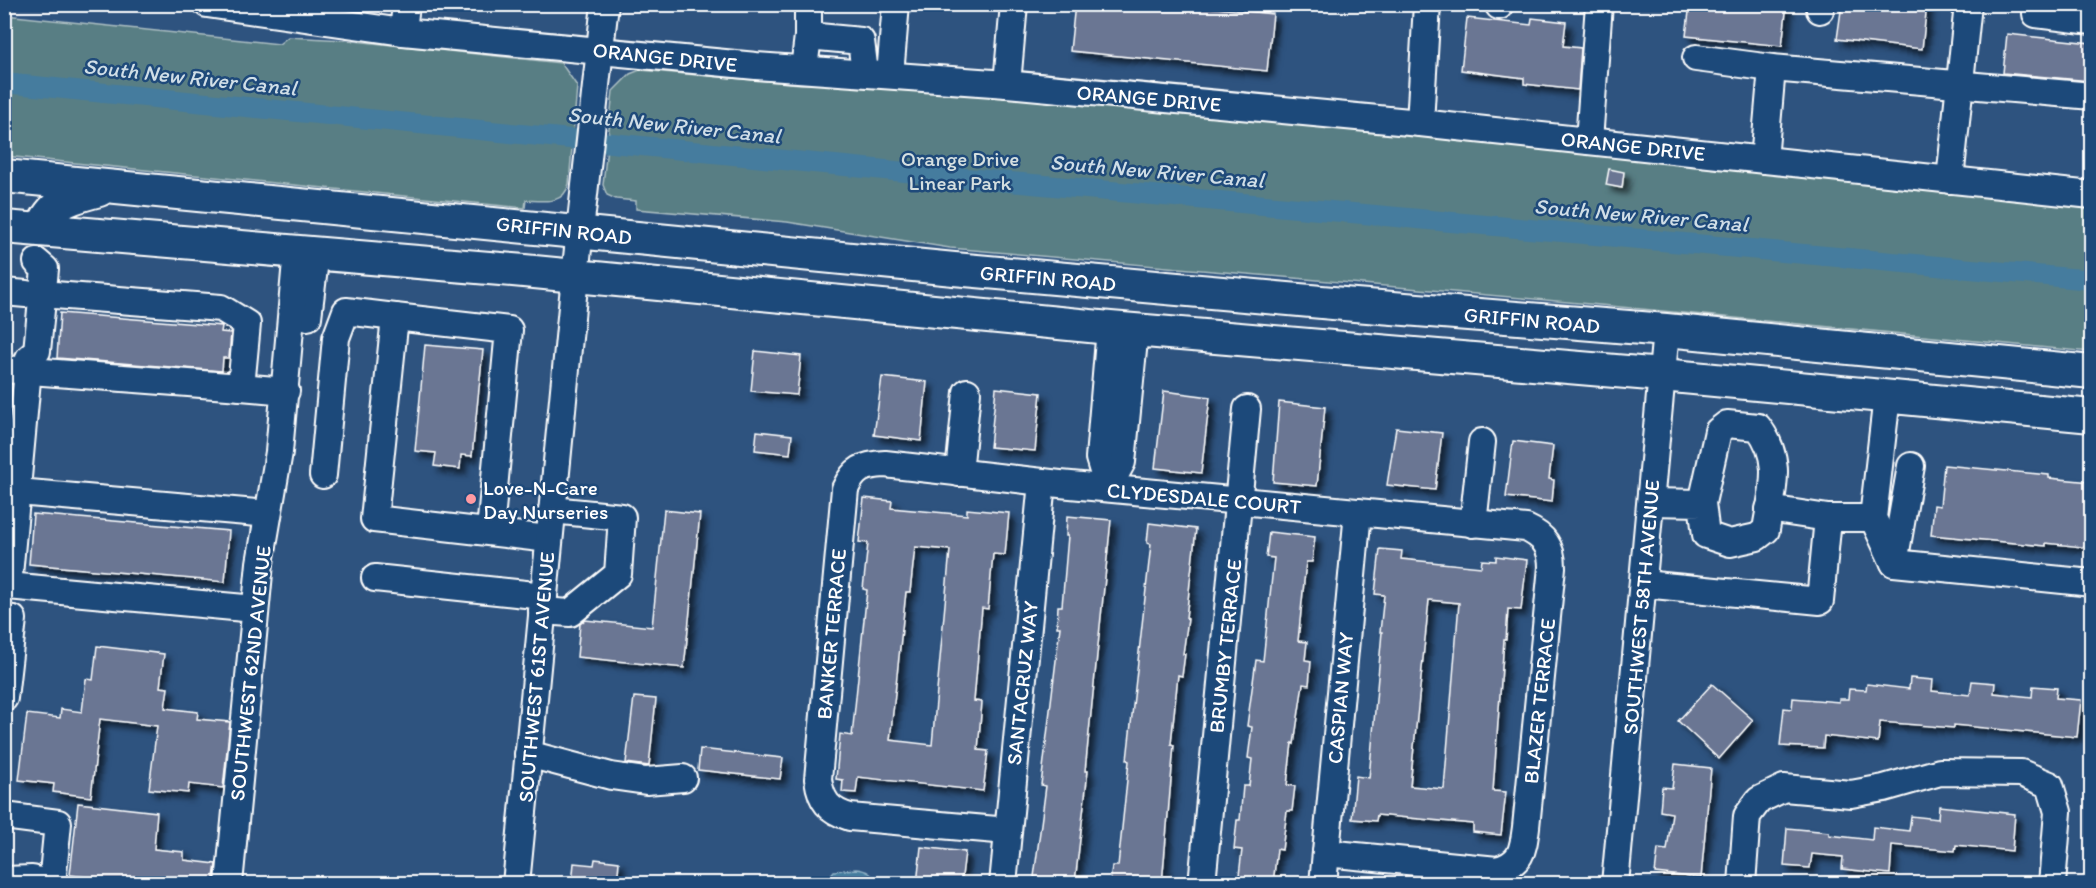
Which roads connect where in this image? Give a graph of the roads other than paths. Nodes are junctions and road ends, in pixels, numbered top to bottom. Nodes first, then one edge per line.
1 (207, 4) edge
2 (406, 4) edge
3 (605, 4) edge
4 (808, 4) edge
5 (896, 4) edge
6 (1014, 4) edge
7 (1427, 4) edge
8 (1599, 4) edge
9 (1968, 4) edge
10 (274, 10) edge
11 (319, 13) edge
12 (2036, 14) dead end
13 (2091, 21) edge
14 (403, 32) junction
15 (808, 36) junction
16 (600, 51) junction
17 (1696, 58) dead end
18 (1773, 68) junction
19 (804, 69) junction
20 (878, 74) junction
21 (1960, 83) junction
22 (1007, 84) junction
23 (2091, 96) edge
24 (1420, 123) junction
25 (1589, 141) junction
26 (1764, 160) junction
27 (4, 176) edge
28 (1950, 180) junction
29 (114, 186) junction
30 (2091, 195) edge
31 (4, 227) edge
32 (41, 230) junction
33 (580, 232) junction
34 (306, 251) junction
35 (575, 276) junction
36 (24, 294) edge
37 (1355, 306) junction
38 (395, 317) junction
39 (1122, 329) junction
40 (1666, 330) junction
41 (20, 366) edge
42 (2091, 372) edge
43 (1662, 375) junction
44 (241, 387) junction
45 (286, 391) junction
46 (967, 392) dead end
47 (1887, 396) junction
48 (1248, 409) dead end
49 (2091, 416) edge
50 (1482, 442) dead end
51 (277, 463) junction
52 (1911, 466) dead end
53 (861, 469) joint
54 (959, 473) junction
55 (323, 475) dead end
56 (1042, 482) junction
57 (1108, 488) junction
58 (18, 492) junction
59 (1240, 500) junction
60 (1650, 502) junction
61 (1702, 503) junction
62 (1769, 509) junction
63 (552, 510) junction
64 (1358, 512) junction
65 (267, 514) junction
66 (1828, 518) junction
67 (1874, 518) junction
68 (1473, 524) junction
69 (490, 531) junction
70 (549, 539) junction
71 (1545, 540) joint
72 (1894, 564) junction
73 (375, 578) dead end
74 (2091, 583) edge
75 (1643, 584) junction
76 (6, 586) edge
77 (543, 604) junction
78 (255, 609) junction
79 (9, 618) edge
80 (4, 698) edge
81 (528, 754) junction
82 (683, 778) dead end
83 (4, 816) edge
84 (1008, 831) junction
85 (1326, 853) junction
86 (4, 880) edge
87 (50, 884) edge
88 (229, 884) edge
89 (516, 884) edge
90 (1003, 884) edge
91 (1202, 884) edge
92 (1323, 884) edge
93 (1615, 884) edge
94 (1742, 884) edge
95 (2052, 884) edge

1 - 10 street, ORANGE DRIVE
2 - 14 street
3 - 16 street, SOUTHWEST 61ST AVENUE
4 - 15 street
5 - 20 street
6 - 22 street
7 - 24 street
8 - 25 street
9 - 21 street
10 - 11 street, ORANGE DRIVE
11 - 14 street, ORANGE DRIVE
12 - 13 street
14 - 16 street, ORANGE DRIVE
15 - 19 street
15 - 20 street
16 - 19 street, ORANGE DRIVE
16 - 33 street, SOUTHWEST 61ST AVENUE
17 - 18 street
18 - 21 street
18 - 26 street
19 - 20 street, ORANGE DRIVE
20 - 22 street, ORANGE DRIVE
21 - 23 street
21 - 28 street
22 - 24 street, ORANGE DRIVE
24 - 25 street, ORANGE DRIVE
25 - 26 street, ORANGE DRIVE
26 - 28 street, ORANGE DRIVE
27 - 29 main road, GRIFFIN ROAD
28 - 30 street, ORANGE DRIVE
29 - 32 main road
29 - 33 main road, GRIFFIN ROAD
31 - 32 main road, GRIFFIN ROAD
32 - 34 main road, GRIFFIN ROAD
32 - 36 street
33 - 35 street, SOUTHWEST 61ST AVENUE
33 - 37 main road, GRIFFIN ROAD
34 - 35 main road, GRIFFIN ROAD
34 - 45 street, SOUTHWEST 62ND AVENUE
34 - 51 street, SOUTHWEST 62ND AVENUE
35 - 39 main road, GRIFFIN ROAD
35 - 63 street, SOUTHWEST 61ST AVENUE
36 - 41 street
36 - 44 street
37 - 39 main road
37 - 40 main road, GRIFFIN ROAD
38 - 55 street
38 - 69 street
38 - 69 street
39 - 43 main road, GRIFFIN ROAD
39 - 57 street
40 - 42 main road, GRIFFIN ROAD
40 - 43 street, SOUTHWEST 58TH AVENUE
41 - 44 street
41 - 58 street
43 - 47 main road, GRIFFIN ROAD
43 - 60 street, SOUTHWEST 58TH AVENUE
44 - 45 street
45 - 51 street, SOUTHWEST 62ND AVENUE
46 - 54 street
47 - 49 main road, GRIFFIN ROAD
47 - 67 street
48 - 59 street, BRUMBY TERRACE
50 - 68 street
51 - 65 street, SOUTHWEST 62ND AVENUE
52 - 72 street
53 - 54 street, CLYDESDALE COURT
53 - 84 street, BANKER TERRACE
54 - 56 street, CLYDESDALE COURT
56 - 57 street, CLYDESDALE COURT
56 - 84 street, SANTACRUZ WAY
57 - 59 street, CLYDESDALE COURT
58 - 65 street
58 - 76 street
59 - 64 street, CLYDESDALE COURT
59 - 91 street, BRUMBY TERRACE
60 - 61 street
60 - 75 street, SOUTHWEST 58TH AVENUE
61 - 62 street
61 - 62 street
62 - 66 street
63 - 70 street, SOUTHWEST 61ST AVENUE
63 - 77 street
64 - 68 street, CLYDESDALE COURT
64 - 85 street, CASPIAN WAY
65 - 78 street, SOUTHWEST 62ND AVENUE
66 - 67 street
66 - 75 street
67 - 72 street
68 - 71 street, CLYDESDALE COURT
69 - 70 street
70 - 77 street, SOUTHWEST 61ST AVENUE
71 - 85 street, BLAZER TERRACE
72 - 74 street
73 - 77 street
75 - 93 street, SOUTHWEST 58TH AVENUE
76 - 78 street
77 - 81 street, SOUTHWEST 61ST AVENUE
78 - 88 street, SOUTHWEST 62ND AVENUE
79 - 80 street
81 - 82 street
81 - 89 street, SOUTHWEST 61ST AVENUE
83 - 87 street
84 - 90 street, SANTACRUZ WAY
85 - 92 street, CASPIAN WAY
86 - 87 street
94 - 95 street

